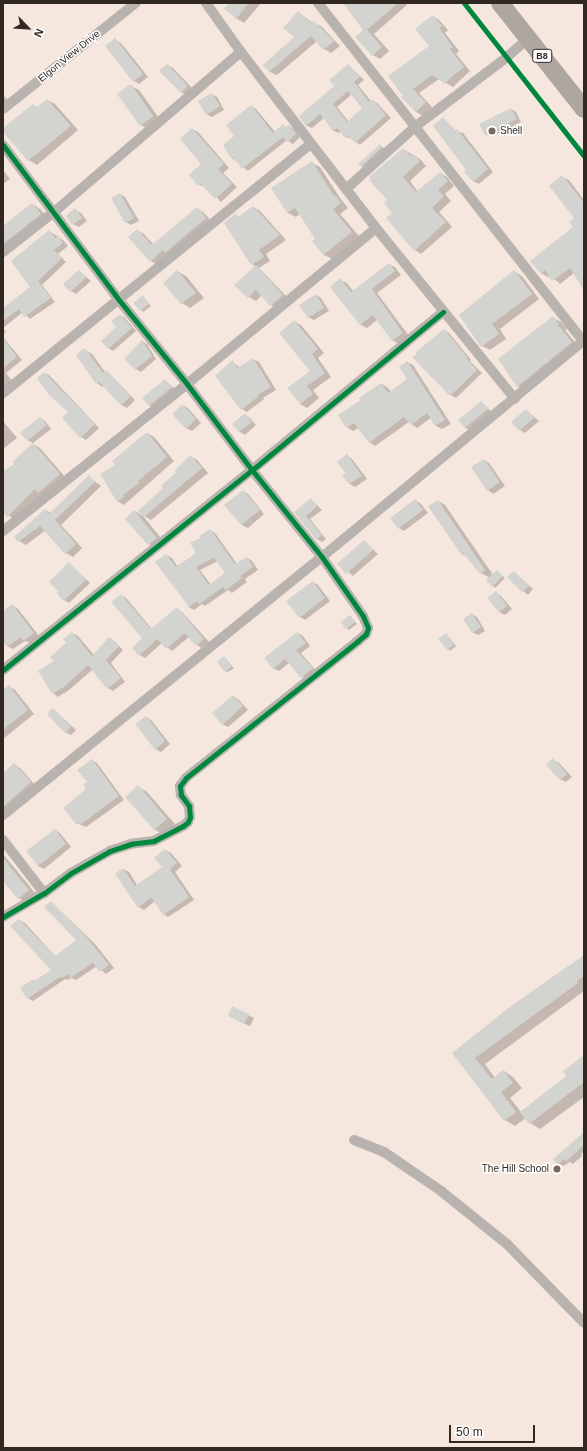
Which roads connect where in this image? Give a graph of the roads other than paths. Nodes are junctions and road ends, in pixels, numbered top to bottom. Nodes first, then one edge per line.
1 (136, 3) edge
2 (206, 3) edge
3 (318, 3) edge
4 (500, 3) edge
5 (528, 38) junction
6 (241, 52) junction
7 (3, 109) edge
8 (584, 109) edge
9 (416, 126) junction
10 (311, 144) junction
11 (3, 145) edge
12 (346, 190) junction
13 (54, 212) junction
14 (376, 228) junction
15 (3, 252) edge
16 (118, 300) junction
17 (443, 312) junction
18 (583, 340) edge
19 (187, 384) junction
20 (3, 393) edge
21 (514, 399) junction
22 (252, 470) junction
23 (3, 531) edge
24 (322, 557) junction
25 (3, 670) edge
26 (3, 815) edge
27 (3, 840) edge
28 (44, 893) junction
29 (4, 915) edge
30 (354, 1140) dead end
31 (584, 1323) edge

1 - 7 street, Elgon View Drive
2 - 6 street
3 - 9 street
4 - 5 highway, B8
5 - 8 highway, B8
5 - 9 street
6 - 10 street
6 - 13 street
9 - 12 street
9 - 18 street
10 - 12 street
10 - 16 street
11 - 13 street
12 - 14 street
13 - 15 street
13 - 16 street
14 - 17 street
14 - 19 street
16 - 19 street
16 - 20 street
17 - 21 street
17 - 22 street
18 - 21 street
19 - 22 street
19 - 23 street
21 - 24 street
22 - 24 street
22 - 25 street
24 - 26 street
24 - 28 street
27 - 28 street
28 - 29 street
30 - 31 street

